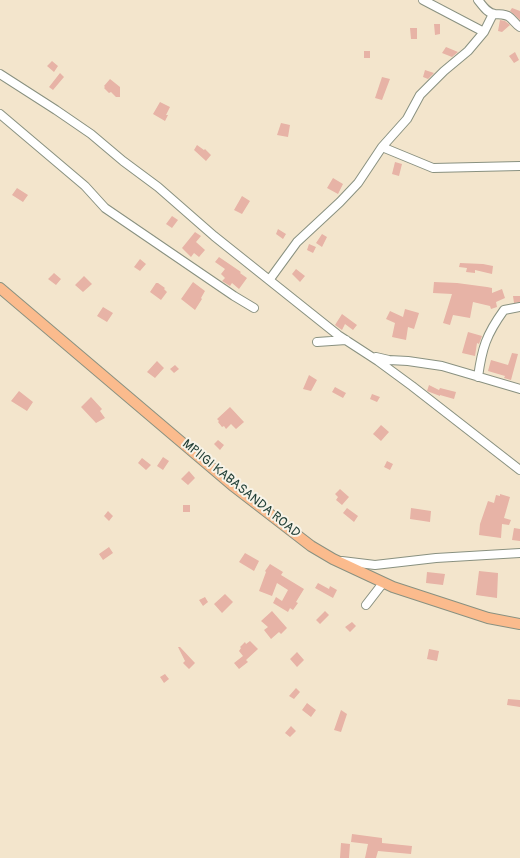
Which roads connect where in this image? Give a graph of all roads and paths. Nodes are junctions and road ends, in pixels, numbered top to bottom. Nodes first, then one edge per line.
1 (422, 0) edge
2 (478, 0) edge
3 (493, 14) junction
4 (520, 26) edge
5 (484, 32) junction
6 (0, 74) edge
7 (0, 114) edge
8 (382, 147) junction
9 (520, 166) edge
10 (270, 280) junction
11 (0, 288) edge
12 (520, 307) edge
13 (254, 308) dead end
14 (346, 340) junction
15 (317, 342) dead end
16 (371, 356) junction
17 (478, 377) junction
18 (520, 389) edge
19 (520, 470) edge
20 (520, 553) edge
21 (333, 559) junction
22 (383, 583) junction
23 (366, 605) dead end
24 (520, 624) edge

1 - 5 street
2 - 3 street
3 - 4 street
3 - 5 street
5 - 8 street
6 - 10 street
7 - 13 street
8 - 9 street
8 - 10 street
10 - 14 street
11 - 21 main road, MPIIGI KABASANDA ROAD
12 - 17 street
14 - 15 street
14 - 16 street
16 - 17 street
16 - 19 street
17 - 18 street
20 - 21 street
21 - 22 main road, MPIIGI KABASANDA ROAD
22 - 23 street
22 - 24 main road, MPIIGI KABASANDA ROAD

